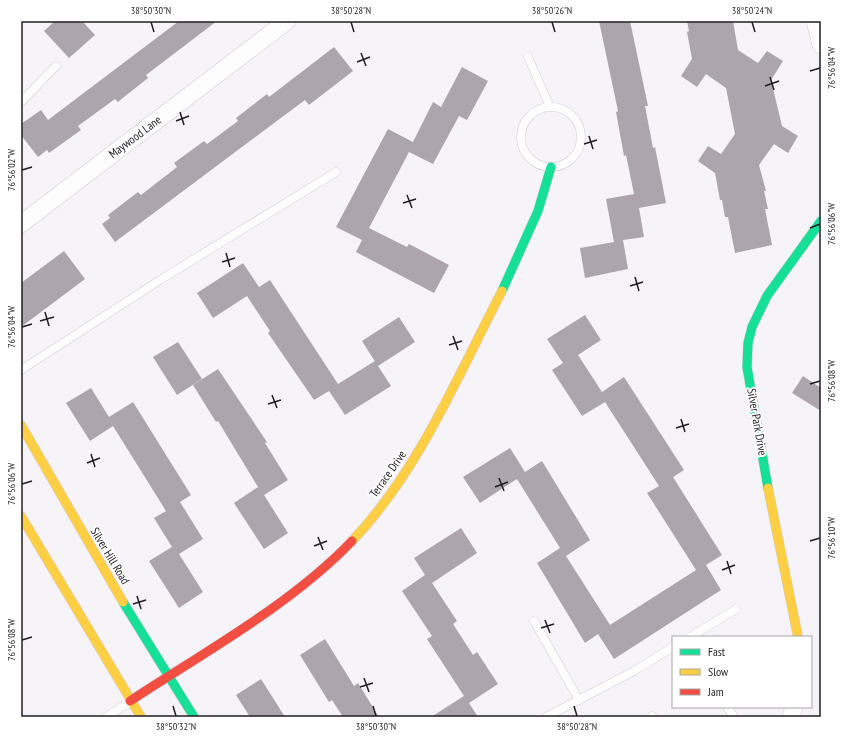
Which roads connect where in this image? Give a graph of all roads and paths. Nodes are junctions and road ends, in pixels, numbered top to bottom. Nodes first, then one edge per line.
1 (288, 21) edge
2 (815, 21) edge
3 (821, 45) edge
4 (528, 57) dead end
5 (56, 66) dead end
6 (21, 102) edge
7 (550, 107) junction
8 (551, 167) junction
9 (336, 172) dead end
10 (21, 224) edge
11 (820, 225) edge
12 (21, 370) edge
13 (21, 425) edge
14 (21, 516) edge
15 (736, 609) dead end
16 (534, 621) dead end
17 (692, 636) edge
18 (798, 636) edge
19 (672, 648) edge
20 (168, 676) junction
21 (579, 700) junction
22 (130, 702) junction
23 (728, 708) edge
24 (106, 717) edge
25 (141, 717) edge
26 (194, 717) edge
27 (546, 717) edge
28 (734, 717) edge

1 - 10 street, Maywood Lane
2 - 3 street
4 - 7 lane
5 - 6 lane
7 - 8 lane
7 - 8 lane
8 - 20 street, Terrace Drive
9 - 12 lane
11 - 18 street, Silver Park Drive
13 - 20 street, Silver Hill Road
14 - 22 street
15 - 17 lane
16 - 21 lane
19 - 21 lane
20 - 22 street, Terrace Drive
20 - 26 street, Silver Hill Road
21 - 27 lane
22 - 24 lane
22 - 25 street
23 - 28 lane

